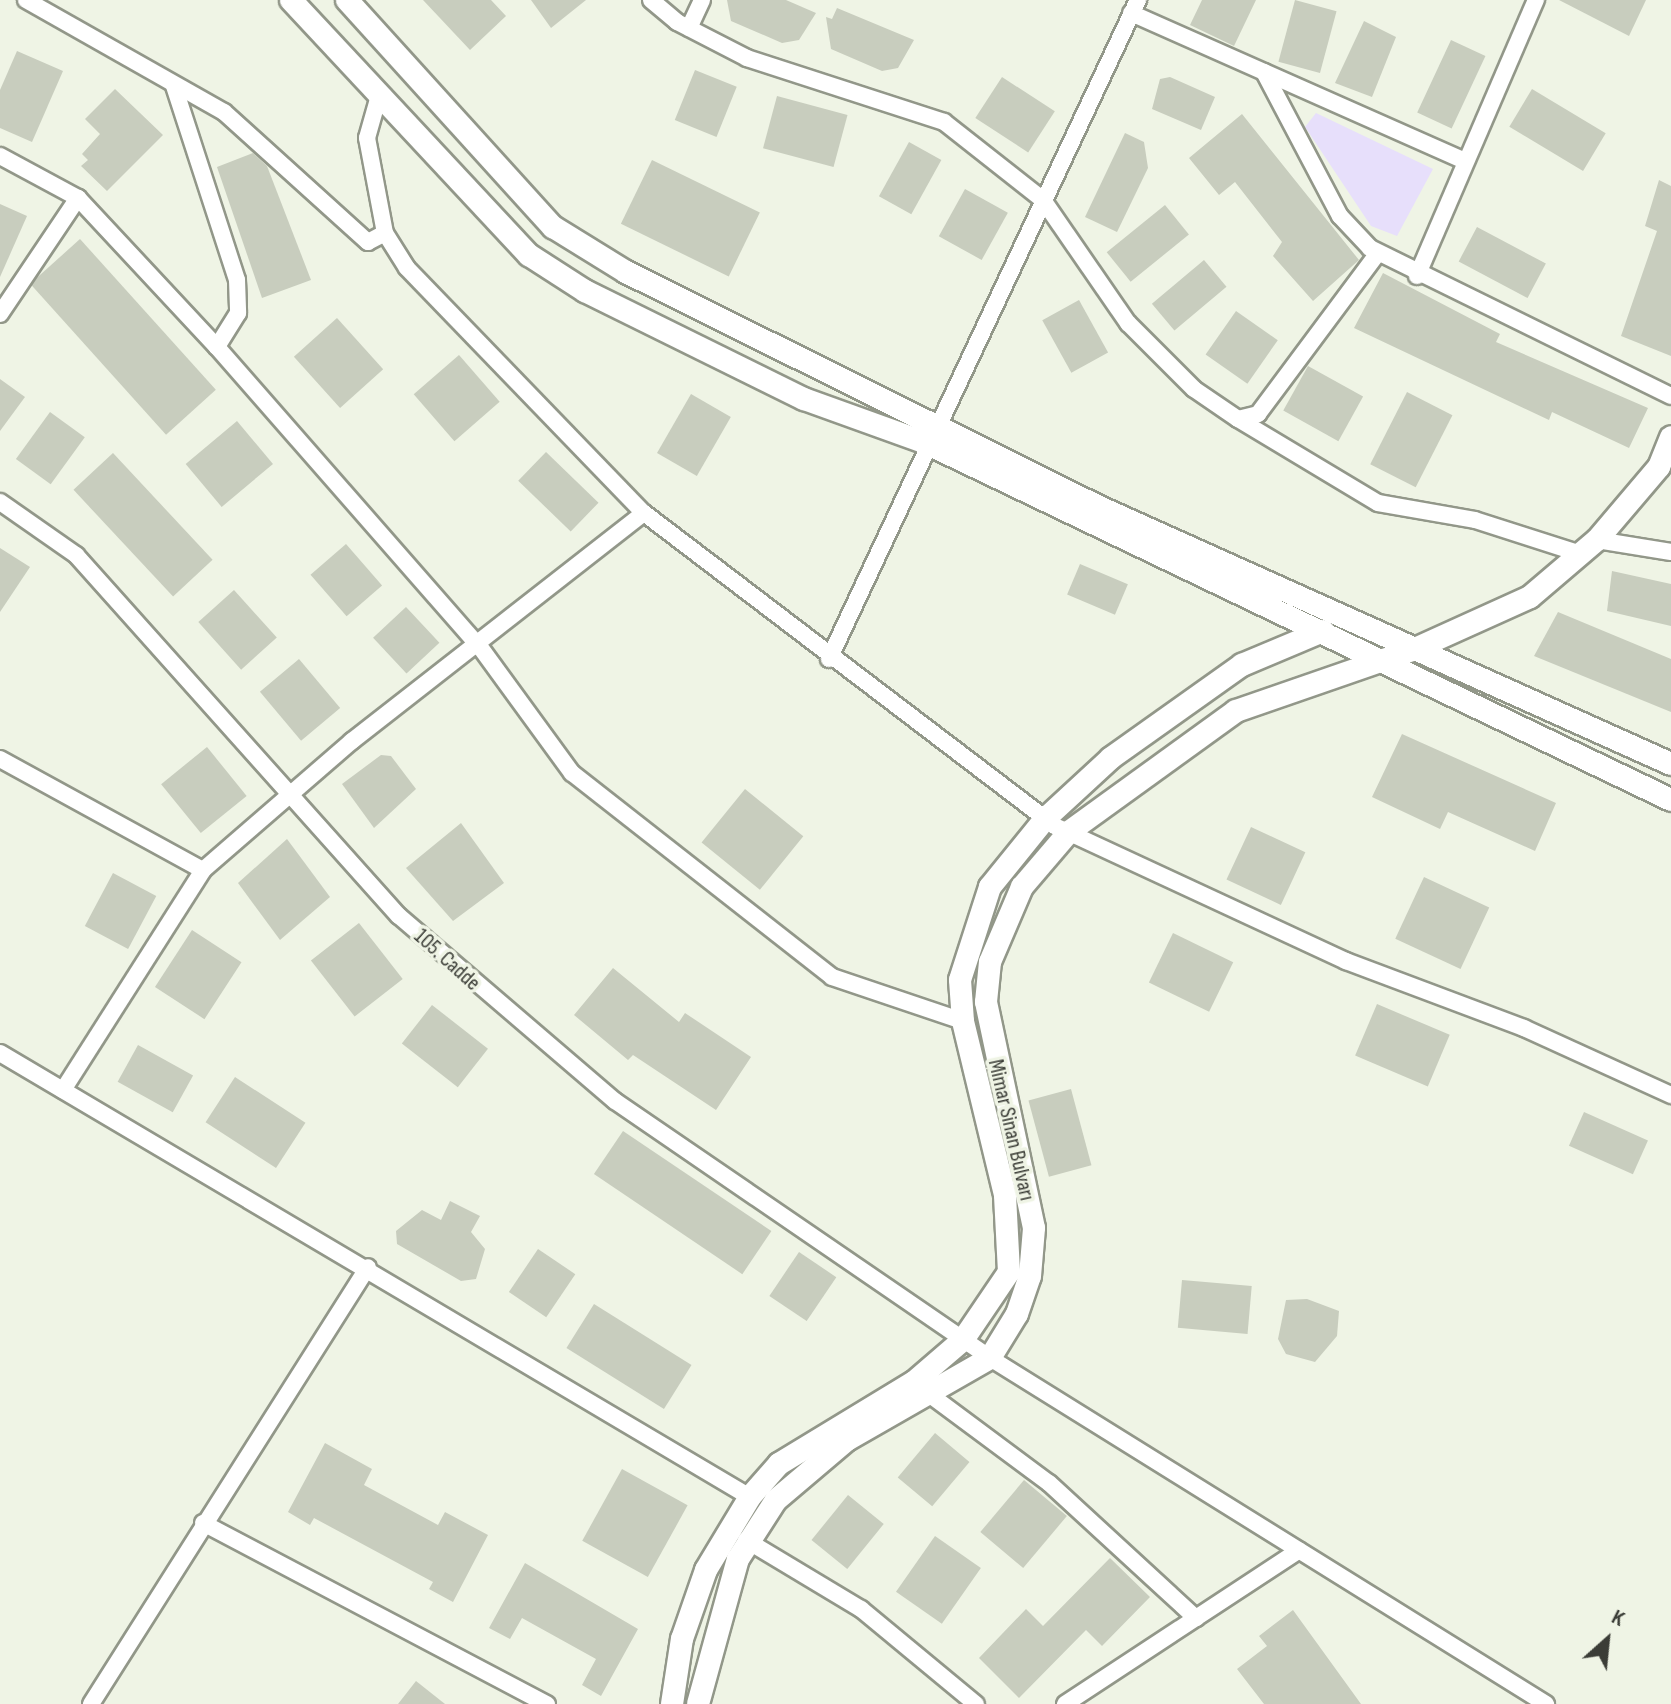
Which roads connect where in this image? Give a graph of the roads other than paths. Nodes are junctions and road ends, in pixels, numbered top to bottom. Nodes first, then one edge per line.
1 (26, 0) edge
2 (291, 0) edge
3 (347, 0) edge
4 (651, 0) edge
5 (702, 0) edge
6 (1536, 0) edge
7 (1134, 7) edge
8 (689, 28) junction
9 (1264, 72) junction
10 (174, 86) junction
11 (380, 92) junction
12 (0, 156) edge
13 (1465, 161) junction
14 (78, 198) junction
15 (1043, 200) junction
16 (385, 233) junction
17 (1378, 253) junction
18 (1417, 276) junction
19 (0, 314) edge
20 (217, 347) junction
21 (1671, 396) edge
22 (1238, 419) junction
23 (932, 436) junction
24 (1671, 437) edge
25 (0, 502) edge
26 (644, 513) junction
27 (1589, 547) junction
28 (1671, 552) edge
29 (1364, 627) junction
30 (1316, 632) junction
31 (480, 647) junction
32 (1415, 649) junction
33 (829, 659) junction
34 (1374, 660) junction
35 (0, 759) edge
36 (1671, 764) edge
37 (292, 790) junction
38 (1671, 800) edge
39 (1045, 819) junction
40 (1069, 832) junction
41 (203, 870) junction
42 (963, 1021) junction
43 (0, 1053) edge
44 (63, 1090) junction
45 (1671, 1095) edge
46 (368, 1267) junction
47 (963, 1340) junction
48 (990, 1358) junction
49 (933, 1397) junction
50 (750, 1497) junction
51 (203, 1523) junction
52 (746, 1540) junction
53 (1299, 1550) junction
54 (1196, 1618) junction
55 (91, 1704) edge
56 (547, 1704) edge
57 (672, 1704) edge
58 (698, 1704) edge
59 (976, 1704) edge
60 (1065, 1704) edge
61 (1546, 1704) edge

1 - 10 street
2 - 11 main road
3 - 23 main road
4 - 8 street
5 - 8 street
6 - 13 street
7 - 9 street
7 - 15 street
8 - 15 street
9 - 13 street
9 - 17 street
10 - 16 street
10 - 20 street
11 - 16 street
11 - 23 main road
12 - 14 street
13 - 18 street
14 - 19 street
14 - 20 street
15 - 22 street
15 - 23 street
16 - 26 street
17 - 18 street
17 - 22 street
18 - 21 street
20 - 31 street
22 - 27 street
23 - 29 main road
23 - 30 main road
23 - 33 street
24 - 27 main road, Mimar Sinan Bulvarı
25 - 37 street, 105. Cadde
26 - 31 street
26 - 33 street
27 - 28 street
27 - 32 main road, Mimar Sinan Bulvarı
29 - 30 main road, Mimar Sinan Bulvarı
29 - 32 main road
30 - 34 main road
30 - 39 main road, Mimar Sinan Bulvarı
31 - 37 street
31 - 42 street
32 - 34 main road, Mimar Sinan Bulvarı
32 - 36 main road
33 - 39 street
34 - 38 main road
34 - 40 main road, Mimar Sinan Bulvarı
35 - 41 street
37 - 41 street
37 - 47 street, 105. Cadde
39 - 40 street
39 - 42 main road, Mimar Sinan Bulvarı
40 - 45 street
40 - 48 main road, Mimar Sinan Bulvarı
41 - 44 street
42 - 47 main road, Mimar Sinan Bulvarı
43 - 44 street
44 - 46 street
46 - 50 street
46 - 51 street
47 - 48 street, 105. Cadde
47 - 50 main road, Mimar Sinan Bulvarı
48 - 49 main road, Mimar Sinan Bulvarı
48 - 53 street, 105. Cadde
49 - 52 main road, Mimar Sinan Bulvarı
49 - 54 street
50 - 57 main road, Mimar Sinan Bulvarı
51 - 55 street
51 - 56 street
52 - 58 main road, Mimar Sinan Bulvarı
52 - 59 street
53 - 54 street
53 - 61 street, 105. Cadde
54 - 60 street

